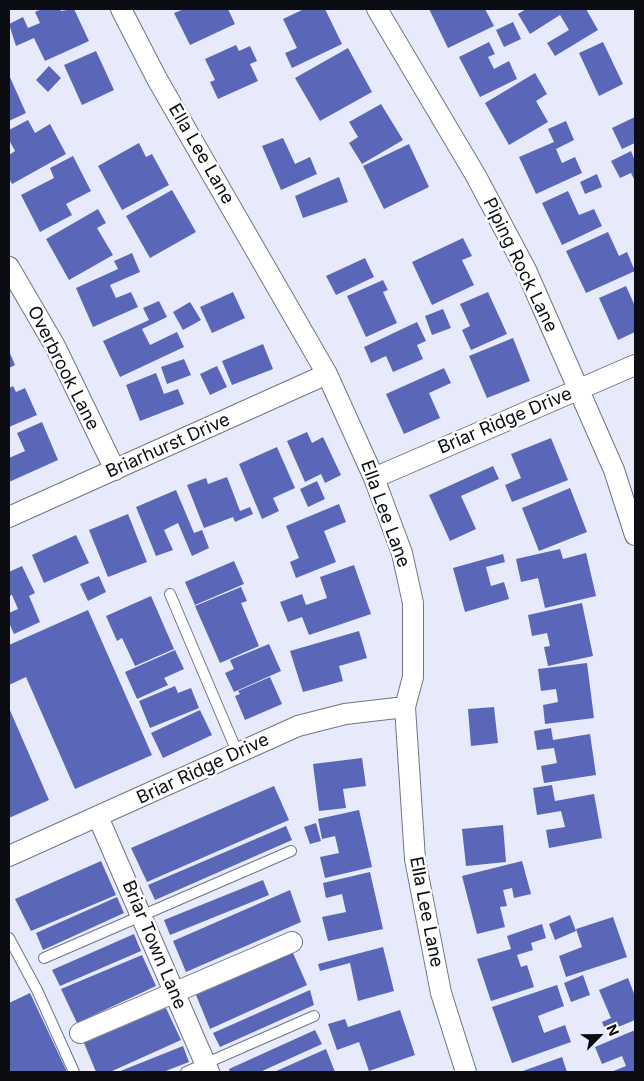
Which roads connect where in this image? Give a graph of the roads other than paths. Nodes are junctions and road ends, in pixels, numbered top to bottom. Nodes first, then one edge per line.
1 (121, 9) edge
2 (377, 9) edge
3 (9, 267) edge
4 (635, 365) edge
5 (327, 374) junction
6 (580, 389) junction
7 (115, 470) junction
8 (374, 478) junction
9 (9, 517) edge
10 (635, 535) edge
11 (170, 594) dead end
12 (405, 707) junction
13 (238, 754) junction
14 (98, 817) junction
15 (291, 851) dead end
16 (9, 856) edge
17 (141, 916) junction
18 (9, 938) edge
19 (292, 942) dead end
20 (44, 958) dead end
21 (174, 992) junction
22 (314, 1016) dead end
23 (80, 1032) dead end
24 (207, 1068) edge
25 (74, 1072) edge
26 (186, 1072) edge
27 (466, 1072) edge

1 - 5 street, Ella Lee Lane
2 - 6 street, Piping Rock Lane
3 - 7 street, Overbrook Lane
4 - 6 street, Briar Ridge Drive
5 - 7 street, Briarhurst Drive
5 - 8 street, Ella Lee Lane
6 - 8 street, Briar Ridge Drive
6 - 10 street, Piping Rock Lane
7 - 9 street, Briarhurst Drive
8 - 12 street, Ella Lee Lane
11 - 13 lane
12 - 13 street, Briar Ridge Drive
12 - 27 street, Ella Lee Lane
13 - 14 street, Briar Ridge Drive
14 - 16 street, Briar Ridge Drive
14 - 17 street, Briar Town Lane
15 - 17 lane
17 - 20 lane
17 - 21 street, Briar Town Lane
18 - 25 lane
19 - 21 street
21 - 23 street
21 - 24 street, Briar Town Lane
22 - 24 lane
24 - 26 lane

